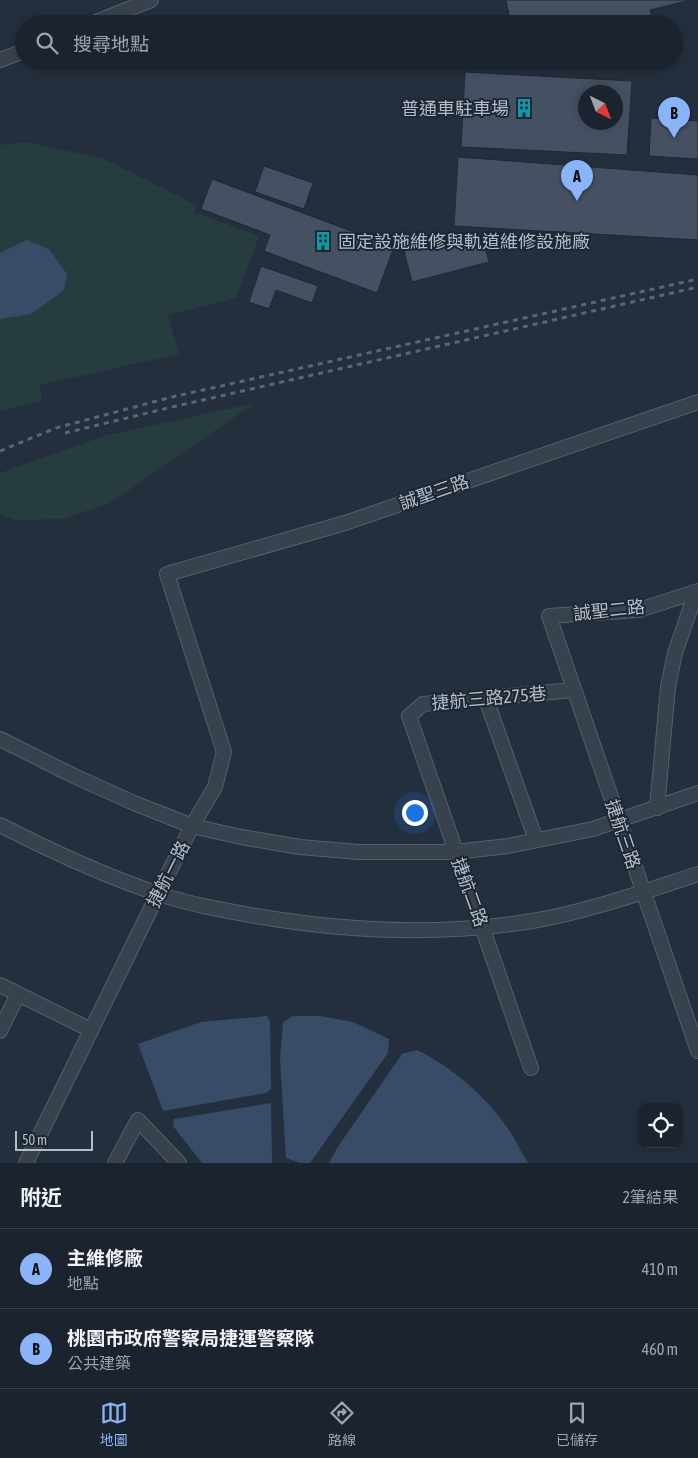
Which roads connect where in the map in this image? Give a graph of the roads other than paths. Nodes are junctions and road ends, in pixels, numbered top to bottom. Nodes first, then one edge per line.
1 (151, 0) edge
2 (114, 15) edge
3 (15, 54) edge
4 (0, 60) edge
5 (698, 402) edge
6 (167, 574) joint
7 (697, 591) edge
8 (548, 616) joint
9 (574, 690) junction
10 (486, 698) junction
11 (409, 716) joint
12 (0, 739) edge
13 (698, 793) edge
14 (657, 808) junction
15 (619, 820) junction
16 (0, 825) edge
17 (192, 826) junction
18 (536, 840) junction
19 (455, 852) junction
20 (698, 874) edge
21 (643, 892) junction
22 (158, 894) junction
23 (483, 927) junction
24 (0, 985) edge
25 (18, 994) junction
26 (91, 1030) junction
27 (0, 1031) edge
28 (698, 1051) edge
29 (532, 1068) dead end
30 (26, 1163) edge
31 (115, 1163) edge
32 (179, 1163) edge

1 - 2 street
3 - 4 street
5 - 6 street, 誠聖三路
6 - 17 street, 捷航一路
7 - 8 street, 誠聖二路
7 - 14 street
8 - 9 street, 捷航三路
9 - 10 street, 捷航三路275巷
9 - 15 street, 捷航三路
10 - 11 street, 捷航三路275巷
10 - 18 street
11 - 19 street, 捷航二路
12 - 17 street
13 - 14 street
14 - 15 street
15 - 18 street
15 - 21 street, 捷航三路
16 - 22 street
17 - 19 street
17 - 22 street, 捷航一路
18 - 19 street
19 - 23 street, 捷航二路
20 - 21 street
21 - 23 street
21 - 28 street, 捷航三路
22 - 23 street
22 - 26 street, 捷航一路
23 - 29 street, 捷航二路
24 - 25 street
25 - 26 street
25 - 27 street
26 - 30 street, 捷航一路
31 - 32 street

